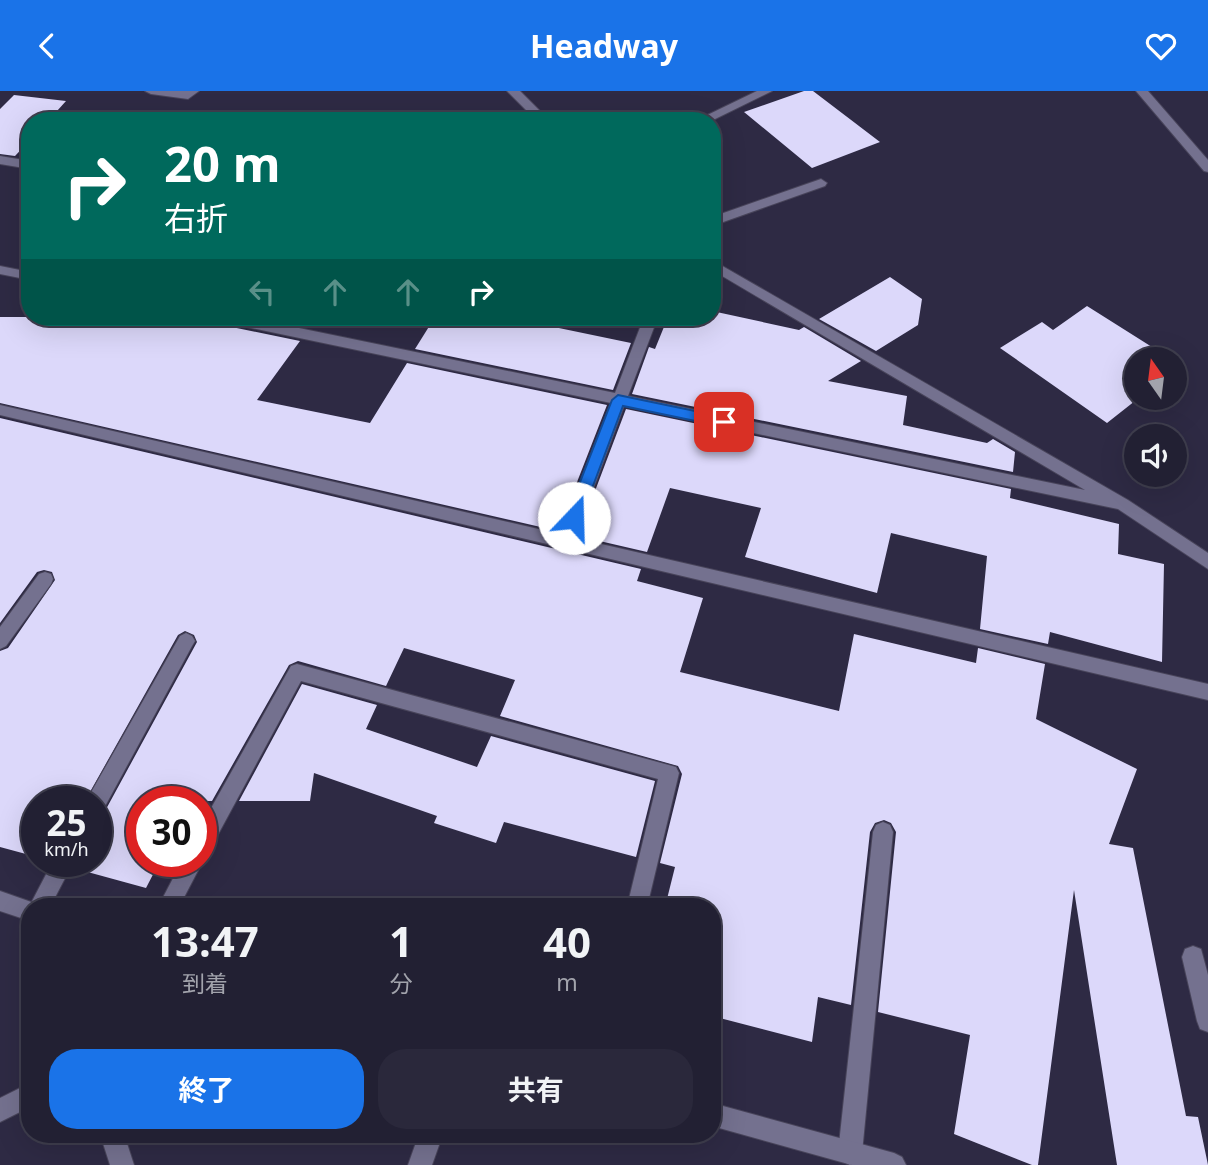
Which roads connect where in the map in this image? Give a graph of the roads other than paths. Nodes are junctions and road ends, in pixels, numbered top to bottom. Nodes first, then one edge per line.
1 (151, 91) edge
2 (193, 91) edge
3 (513, 91) edge
4 (766, 91) edge
5 (1142, 91) edge
6 (535, 112) edge
7 (720, 112) edge
8 (0, 160) edge
9 (21, 164) edge
10 (1208, 168) edge
11 (821, 183) dead end
12 (721, 219) edge
13 (721, 269) edge
14 (0, 270) edge
15 (21, 274) edge
16 (266, 326) edge
17 (647, 326) edge
18 (618, 400) junction
19 (0, 410) edge
20 (1122, 504) junction
21 (565, 542) junction
22 (1208, 562) edge
23 (45, 579) dead end
24 (0, 641) edge
25 (186, 641) dead end
26 (1208, 692) edge
27 (105, 786) edge
28 (217, 817) edge
29 (883, 832) dead end
30 (55, 877) edge
31 (184, 877) edge
32 (44, 898) edge
33 (173, 898) edge
34 (639, 898) edge
35 (0, 901) edge
36 (21, 908) edge
37 (1193, 957) dead end
38 (1208, 1021) edge
39 (21, 1099) edge
40 (0, 1111) edge
41 (721, 1117) edge
42 (115, 1143) edge
43 (428, 1143) edge
44 (849, 1153) junction
45 (122, 1165) edge
46 (420, 1165) edge
47 (894, 1165) edge

1 - 2 street
3 - 6 street
4 - 7 street
5 - 10 street
8 - 9 street
11 - 12 street
13 - 20 street
14 - 15 street
16 - 18 street
17 - 18 street
18 - 20 street
18 - 21 street
19 - 21 street
20 - 22 street
21 - 26 street
23 - 24 street
25 - 27 street
28 - 34 street
29 - 44 street
30 - 32 street
31 - 33 street
35 - 36 street
37 - 38 street
39 - 40 street
41 - 44 street
42 - 45 street
43 - 46 street
44 - 47 street

